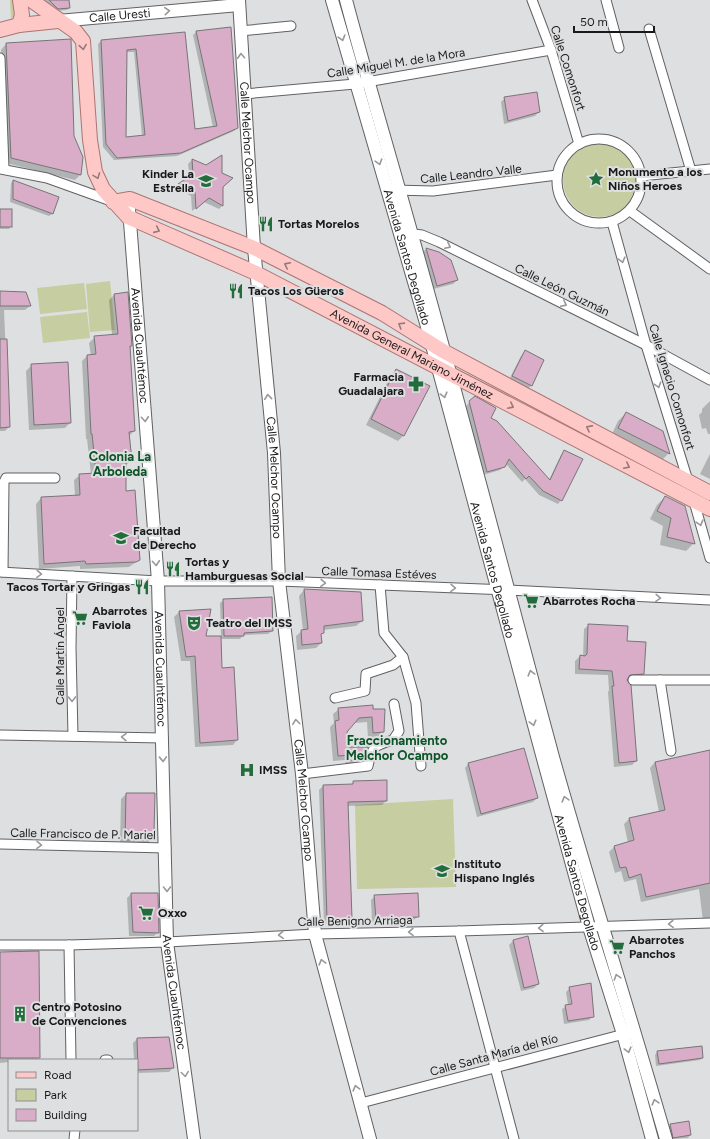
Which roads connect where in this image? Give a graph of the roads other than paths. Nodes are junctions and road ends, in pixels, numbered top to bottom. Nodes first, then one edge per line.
1 (20, 0) edge
2 (31, 0) edge
3 (332, 0) edge
4 (346, 0) edge
5 (532, 0) edge
6 (606, 0) edge
7 (239, 2) edge
8 (58, 21) junction
9 (19, 25) junction
10 (291, 26) dead end
11 (649, 29) dead end
12 (0, 30) edge
13 (240, 31) junction
14 (619, 48) dead end
15 (551, 50) junction
16 (0, 58) edge
17 (368, 82) junction
18 (355, 84) junction
19 (244, 94) junction
20 (579, 144) junction
21 (2, 169) edge
22 (710, 169) edge
23 (691, 171) junction
24 (557, 176) junction
25 (642, 176) junction
26 (393, 190) junction
27 (130, 199) junction
28 (113, 202) junction
29 (630, 211) junction
30 (128, 217) junction
31 (612, 222) junction
32 (207, 229) junction
33 (406, 233) junction
34 (254, 248) junction
35 (199, 249) junction
36 (710, 269) edge
37 (256, 273) junction
38 (431, 344) junction
39 (646, 345) junction
40 (443, 351) junction
41 (436, 366) junction
42 (450, 374) junction
43 (710, 380) edge
44 (55, 478) dead end
45 (688, 481) junction
46 (710, 492) edge
47 (694, 500) junction
48 (710, 509) edge
49 (710, 558) edge
50 (2, 572) edge
51 (72, 576) junction
52 (158, 581) junction
53 (279, 581) junction
54 (380, 585) junction
55 (502, 589) junction
56 (710, 600) edge
57 (403, 657) junction
58 (633, 680) dead end
59 (660, 680) junction
60 (710, 680) edge
61 (335, 698) dead end
62 (394, 704) dead end
63 (0, 735) edge
64 (73, 736) junction
65 (163, 738) junction
66 (671, 752) dead end
67 (421, 766) dead end
68 (302, 774) junction
69 (0, 844) edge
70 (166, 848) junction
71 (710, 922) edge
72 (595, 926) junction
73 (460, 931) junction
74 (314, 934) junction
75 (167, 942) junction
76 (0, 945) edge
77 (69, 945) junction
78 (629, 1033) junction
79 (71, 1059) edge
80 (494, 1067) junction
81 (360, 1103) junction
82 (194, 1139) edge
83 (370, 1139) edge
84 (514, 1139) edge
85 (652, 1139) edge
86 (666, 1139) edge

1 - 9 main road
2 - 8 main road
3 -> 18 street, Avenida Santos Degollado
4 - 17 street, Avenida Santos Degollado
5 - 15 street, Calle Comonfort
6 - 14 street
8 -> 7 street, Calle Uresti
7 - 13 street, Calle Melchor Ocampo
8 - 9 main road, Calle Uresti
8 -> 28 main road
9 - 12 main road, Calle Uresti
10 - 13 street
11 - 23 street
19 -> 13 street, Calle Melchor Ocampo
15 - 17 street, Calle Miguel M. de la Mora
15 - 20 street, Calle Comonfort
16 - 21 street
17 - 18 street, Calle Miguel M. de la Mora
17 - 26 street, Avenida Santos Degollado
18 - 19 street, Calle Miguel M. de la Mora
18 -> 26 street, Avenida Santos Degollado
19 - 34 street, Calle Melchor Ocampo
20 - 24 street
20 - 25 street
21 - 28 street, Avenida General Mariano Jiménez
22 - 23 street
23 - 25 street
24 - 26 street, Calle Leandro Valle
24 - 31 street
25 - 29 street
26 - 33 street, Avenida Santos Degollado
27 - 28 main road, Avenida General Mariano Jiménez
27 - 30 street, Avenida Cuauhtémoc
27 - 32 main road, Avenida General Mariano Jiménez
28 - 30 main road, Avenida General Mariano Jiménez
29 - 31 street
29 - 36 street
30 -> 35 main road, Avenida General Mariano Jiménez
30 -> 52 street, Avenida Cuauhtémoc
31 -> 39 street, Calle Ignacio Comonfort
32 - 34 main road, Avenida General Mariano Jiménez
32 - 35 main road
33 - 38 street, Avenida Santos Degollado
33 -> 39 street, Calle León Guzmán
33 - 40 street, Avenida Santos Degollado
34 - 37 street, Calle Melchor Ocampo
38 -> 34 main road, Avenida General Mariano Jiménez
35 - 37 main road, Avenida General Mariano Jiménez
37 - 41 main road, Avenida General Mariano Jiménez
53 -> 37 street, Calle Melchor Ocampo
38 - 40 main road, Avenida General Mariano Jiménez
38 - 41 street, Avenida Santos Degollado
39 - 43 street, Calle León Guzmán
39 -> 45 street, Calle Ignacio Comonfort
40 - 42 street, Avenida Santos Degollado
45 -> 40 main road, Avenida General Mariano Jiménez
41 - 42 main road, Avenida General Mariano Jiménez
41 -> 55 street, Avenida Santos Degollado
42 -> 47 main road, Avenida General Mariano Jiménez
42 - 55 street, Avenida Santos Degollado
44 - 50 street
45 - 46 main road, Avenida General Mariano Jiménez
45 - 47 street, Calle Ignacio Comonfort
47 - 48 main road, Avenida General Mariano Jiménez
47 -> 49 street, Calle Ignacio Comonfort
50 -> 51 street, Calle Tomasa Estéves
51 - 52 street, Calle Tomasa Estéves
51 -> 64 street, Calle Martín Ángel
52 - 53 street, Calle Tomasa Estéves
52 - 65 street, Avenida Cuauhtémoc
53 -> 54 street, Calle Tomasa Estéves
68 -> 53 street, Calle Melchor Ocampo
54 -> 55 street, Calle Tomasa Estéves
54 - 57 street
55 -> 56 street, Calle Tomasa Estéves
55 - 72 street, Avenida Santos Degollado
57 - 61 street
57 - 67 street
58 - 59 street
59 - 60 street
59 - 66 street
62 - 68 street
63 - 64 street
65 -> 64 street
65 -> 70 street, Avenida Cuauhtémoc
68 - 74 street, Calle Melchor Ocampo
69 -> 70 street, Calle Francisco de P. Mariel
70 -> 75 street, Avenida Cuauhtémoc
71 -> 72 street, Calle Benigno Arriaga
72 -> 73 street, Calle Benigno Arriaga
72 - 78 street, Avenida Santos Degollado
73 -> 74 street, Calle Benigno Arriaga
73 - 80 street
74 -> 75 street, Calle Benigno Arriaga
81 -> 74 street, Calle Melchor Ocampo
75 - 77 street, Calle Benigno Arriaga
75 -> 82 street, Avenida Cuauhtémoc
76 - 77 street, Calle Benigno Arriaga
77 - 79 street
78 - 80 street, Calle Santa María del Río
78 -> 85 street, Avenida Santos Degollado
86 -> 78 street, Avenida Santos Degollado
80 - 81 street, Calle Santa María del Río
80 - 84 street
81 - 83 street, Calle Melchor Ocampo

